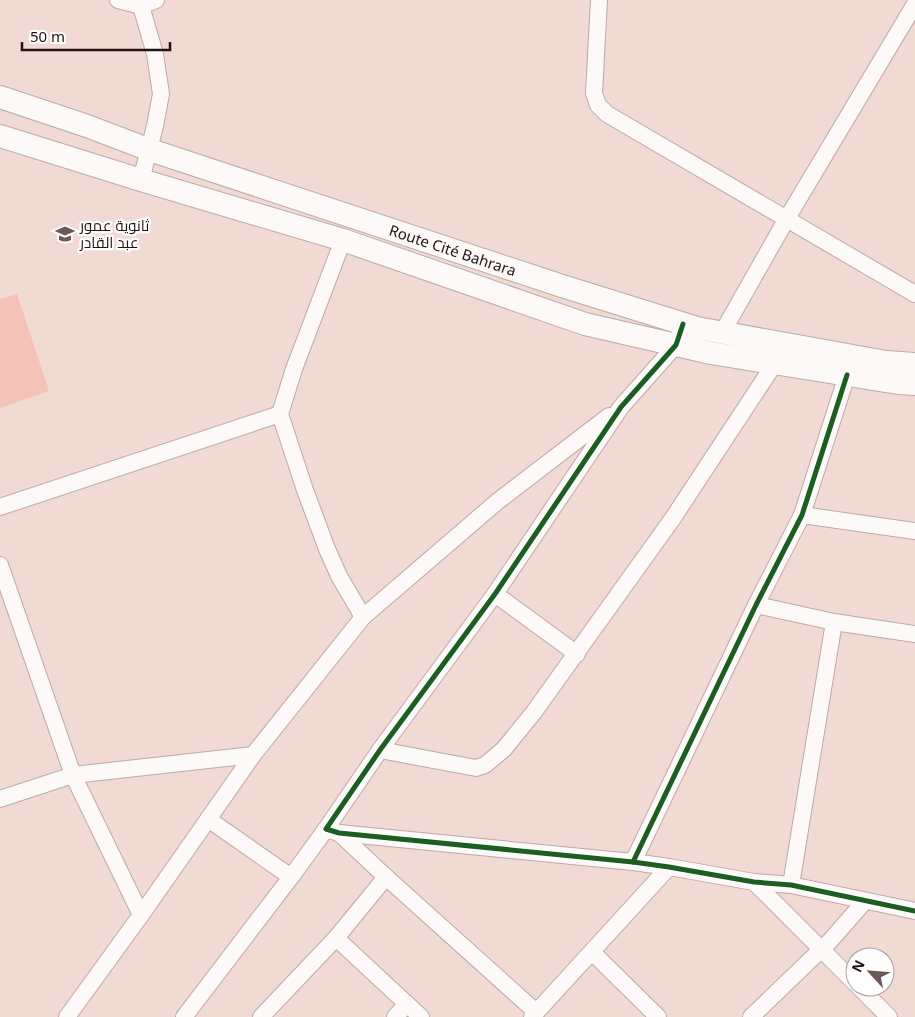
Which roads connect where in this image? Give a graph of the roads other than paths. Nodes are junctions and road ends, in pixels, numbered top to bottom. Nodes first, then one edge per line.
1 (118, 0) edge
2 (156, 0) edge
3 (599, 0) edge
4 (140, 3) edge
5 (915, 4) edge
6 (910, 24) edge
7 (0, 97) edge
8 (0, 136) edge
9 (150, 150) junction
10 (141, 180) junction
11 (786, 220) junction
12 (343, 240) junction
13 (915, 294) edge
14 (722, 333) junction
15 (680, 334) junction
16 (775, 363) junction
17 (915, 364) edge
18 (847, 374) junction
19 (915, 384) edge
20 (621, 407) junction
21 (280, 414) junction
22 (0, 507) edge
23 (802, 515) junction
24 (915, 531) edge
25 (0, 566) edge
26 (495, 594) junction
27 (756, 605) junction
28 (364, 617) junction
29 (834, 622) junction
30 (915, 634) edge
31 (577, 654) junction
32 (380, 750) junction
33 (253, 755) junction
34 (73, 775) junction
35 (0, 799) edge
36 (208, 818) junction
37 (332, 831) junction
38 (633, 862) junction
39 (669, 867) junction
40 (292, 876) junction
41 (386, 877) junction
42 (754, 882) junction
43 (791, 885) junction
44 (865, 901) junction
45 (915, 911) edge
46 (141, 915) junction
47 (336, 938) junction
48 (821, 950) junction
49 (592, 952) junction
50 (845, 973) edge
51 (869, 997) edge
52 (408, 1004) junction
53 (534, 1014) edge
54 (67, 1017) edge
55 (184, 1017) edge
56 (261, 1017) edge
57 (395, 1017) edge
58 (421, 1017) edge
59 (658, 1017) edge
60 (751, 1017) edge
61 (890, 1017) edge

1 - 4 street
2 - 4 street
3 - 11 street
4 - 9 street
5 - 6 street
6 - 11 street
7 - 9 main road, Route Cité Bahrara
8 - 10 main road
9 - 10 street
9 - 15 main road, Route Cité Bahrara
10 - 12 main road
11 - 13 street
11 - 14 street
12 - 15 main road
12 - 21 street
14 - 15 main road, Route Cité Bahrara
14 - 17 main road, Route Cité Bahrara
15 - 16 main road
15 - 20 street
16 - 18 main road
16 - 31 street
18 - 19 main road
18 - 23 street
20 - 26 street
20 - 28 street
21 - 22 street
21 - 28 street
23 - 24 street
23 - 27 street
25 - 34 street
26 - 31 street
26 - 32 street
27 - 29 street
27 - 38 street
28 - 33 street
29 - 30 street
29 - 43 street
31 - 32 street
32 - 37 street
33 - 34 street
33 - 36 street
34 - 35 street
34 - 46 street
36 - 40 street
36 - 46 street
37 - 38 street
37 - 40 street
37 - 41 street
38 - 39 street
39 - 42 street
39 - 49 street
40 - 55 street
41 - 47 street
41 - 53 street
42 - 43 street
42 - 48 street
43 - 44 street
44 - 45 street
44 - 48 street
46 - 54 street
47 - 52 street
47 - 56 street
48 - 50 street
48 - 60 street
49 - 53 street
49 - 59 street
51 - 61 street
52 - 57 street
52 - 58 street

